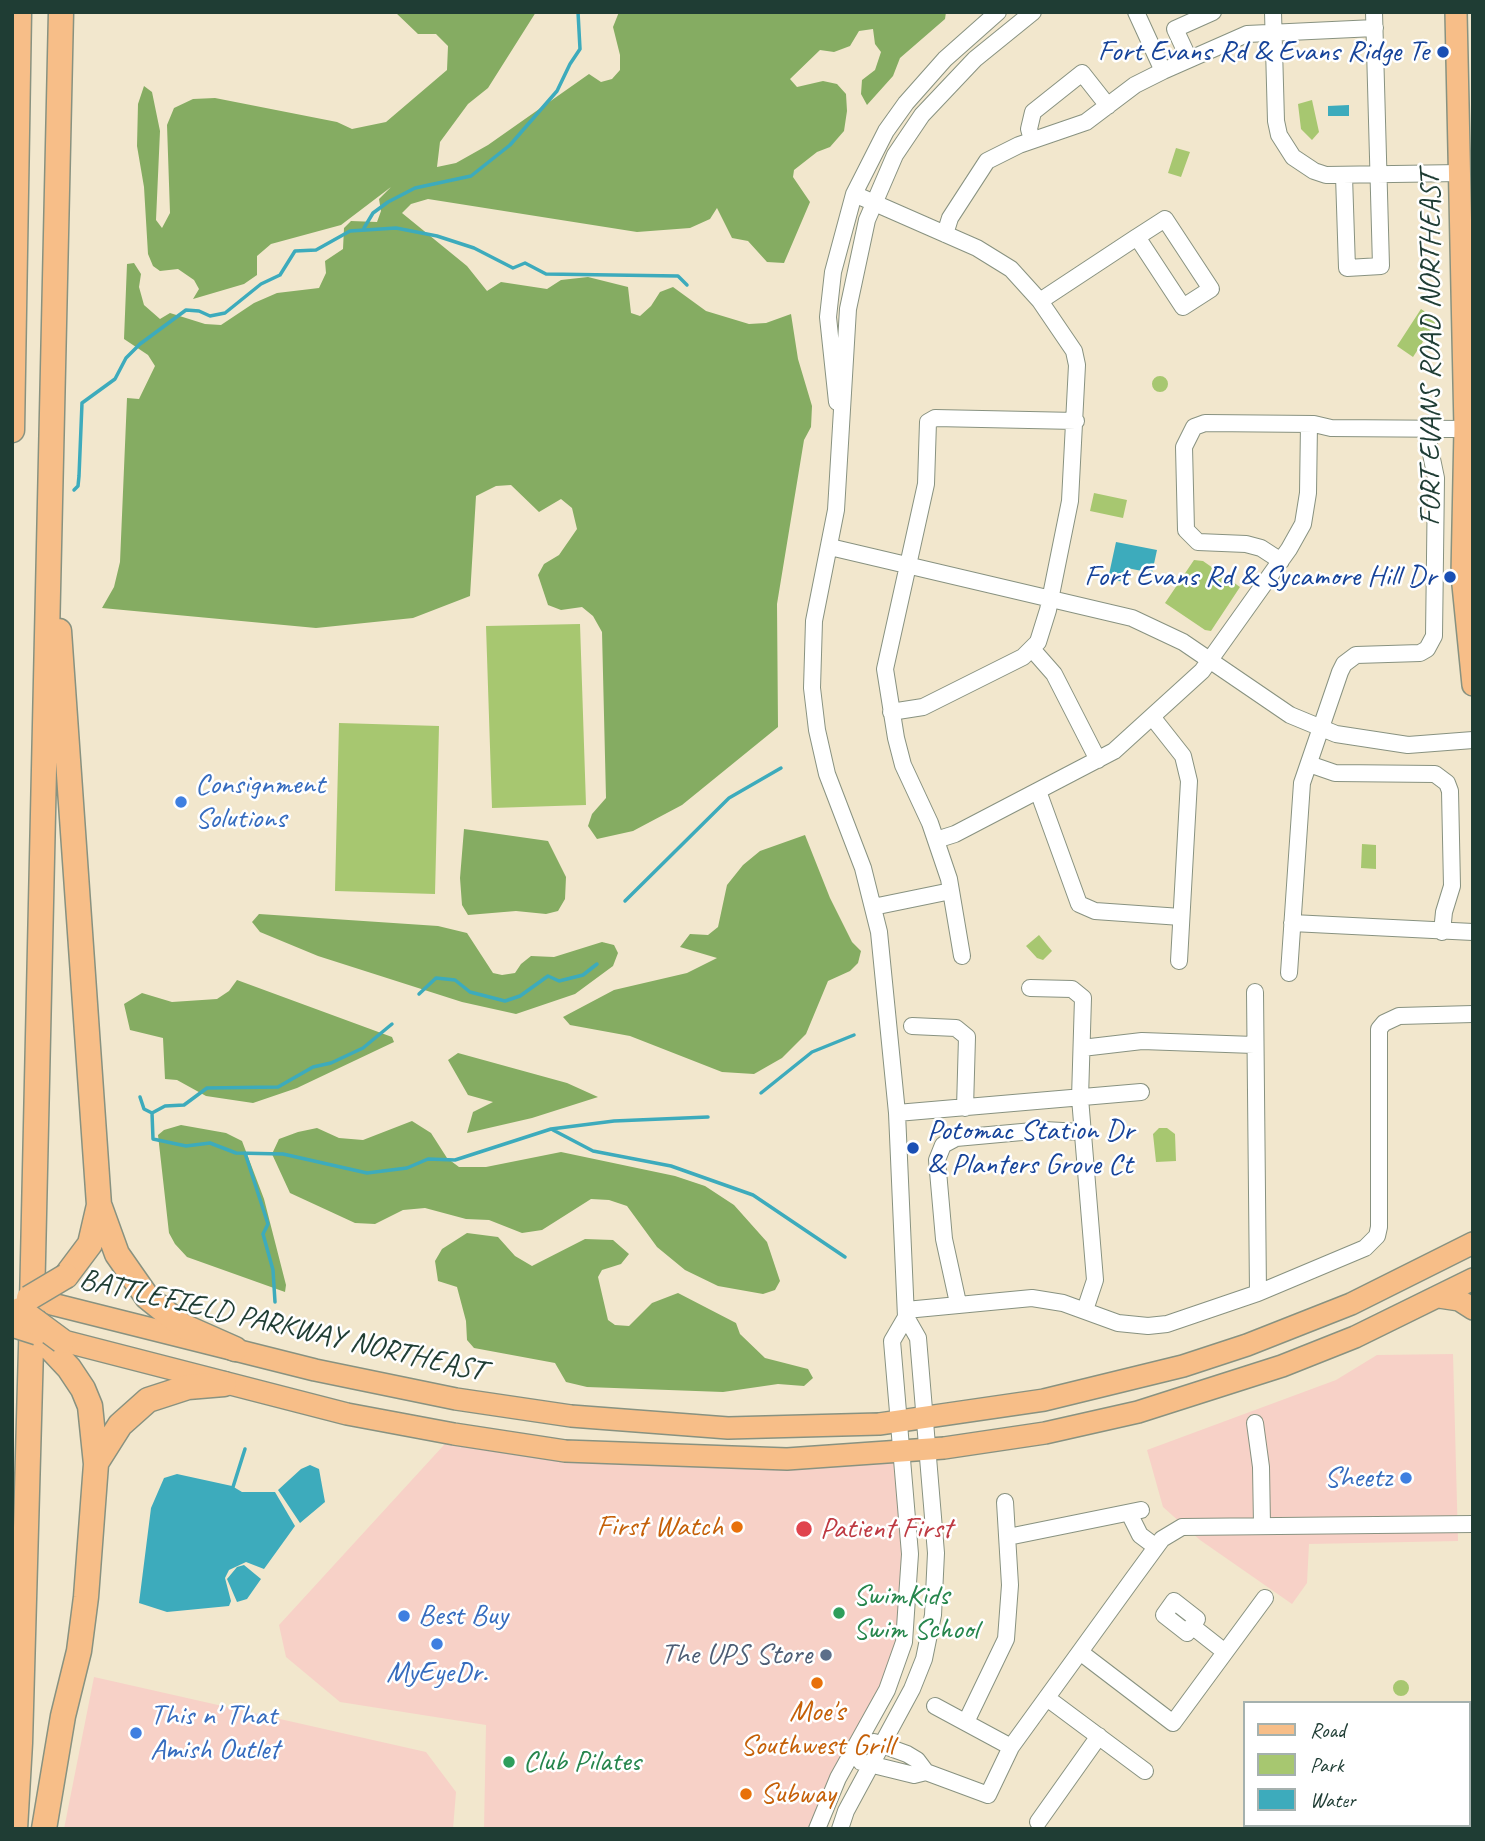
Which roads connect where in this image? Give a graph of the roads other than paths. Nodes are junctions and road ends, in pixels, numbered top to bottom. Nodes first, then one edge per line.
1 (19, 12) edge
2 (61, 12) edge
3 (998, 12) edge
4 (1033, 12) edge
5 (1136, 12) edge
6 (1213, 12) edge
7 (1273, 12) edge
8 (1456, 12) edge
9 (1374, 20) edge
10 (1273, 31) junction
11 (1189, 59) junction
12 (1163, 71) junction
13 (1108, 106) junction
14 (12, 120) edge
15 (1032, 140) junction
16 (18, 145) junction
17 (1461, 173) junction
18 (1378, 175) junction
19 (1344, 176) junction
20 (854, 194) junction
21 (873, 203) junction
22 (945, 234) junction
23 (1137, 237) junction
24 (1040, 301) junction
25 (1076, 421) junction
26 (1309, 424) junction
27 (1465, 429) junction
28 (12, 430) edge
29 (1426, 430) junction
30 (841, 440) junction
31 (48, 533) junction
32 (830, 547) junction
33 (1281, 561) junction
34 (908, 564) junction
35 (1050, 597) junction
36 (1032, 649) junction
37 (1209, 661) junction
38 (1473, 685) edge
39 (891, 712) junction
40 (1153, 719) junction
41 (1322, 729) junction
42 (1473, 740) edge
43 (1098, 760) junction
44 (1309, 764) junction
45 (1038, 791) junction
46 (936, 840) junction
47 (951, 891) junction
48 (873, 907) junction
49 (1181, 917) junction
50 (1292, 923) junction
51 (1442, 932) junction
52 (1473, 932) edge
53 (962, 956) dead end
54 (1179, 961) dead end
55 (1289, 973) dead end
56 (1030, 988) dead end
57 (1255, 992) dead end
58 (1473, 1014) edge
59 (912, 1026) dead end
60 (1254, 1045) junction
61 (1082, 1048) junction
62 (1141, 1092) dead end
63 (1080, 1098) junction
64 (965, 1108) junction
65 (897, 1113) junction
66 (1081, 1132) junction
67 (99, 1205) junction
68 (1473, 1243) edge
69 (1473, 1279) edge
70 (1258, 1293) junction
71 (1439, 1297) junction
72 (958, 1304) junction
73 (22, 1307) edge
74 (1473, 1309) edge
75 (1085, 1310) junction
76 (906, 1314) junction
77 (64, 1348) junction
78 (235, 1349) junction
79 (224, 1384) junction
80 (925, 1419) junction
81 (898, 1423) junction
82 (1255, 1423) dead end
83 (927, 1450) junction
84 (901, 1452) junction
85 (96, 1464) junction
86 (1004, 1502) dead end
87 (1473, 1524) edge
88 (1262, 1525) junction
89 (1008, 1537) junction
90 (1156, 1547) junction
91 (1265, 1598) dead end
92 (1192, 1626) dead end
93 (1080, 1652) junction
94 (1225, 1652) junction
95 (1047, 1698) junction
96 (935, 1706) dead end
97 (967, 1722) junction
98 (1099, 1736) junction
99 (862, 1738) junction
100 (882, 1745) junction
101 (1011, 1747) junction
102 (849, 1758) junction
103 (870, 1765) junction
104 (1145, 1771) dead end
105 (926, 1772) junction
106 (1038, 1822) dead end
107 (15, 1829) edge
108 (44, 1829) edge
109 (817, 1829) edge
110 (840, 1829) edge

1 - 16 highway
2 - 31 highway
3 - 20 street
4 - 21 street
5 - 12 street
6 - 11 street
7 - 10 street
8 - 17 main road, FORT EVANS ROAD NORTHEAST
9 - 10 street
9 - 18 street
10 - 11 street
10 - 19 street
11 - 12 street
12 - 13 street
13 - 15 street
13 - 15 street
14 - 16 highway
15 - 22 street
16 - 28 highway
17 - 18 street
17 - 27 main road, FORT EVANS ROAD NORTHEAST
18 - 19 street
18 - 19 street
20 - 21 street
20 - 30 street
21 - 22 street
21 - 30 street
22 - 24 street
23 - 23 street
23 - 24 street
24 - 25 street
25 - 34 street
25 - 35 street
26 - 29 street
26 - 33 street
26 - 33 street
27 - 29 street
27 - 38 main road, FORT EVANS ROAD NORTHEAST
29 - 41 street
30 - 32 street
31 - 67 highway
31 - 107 highway
32 - 34 street
32 - 48 street
33 - 37 street
34 - 35 street
34 - 39 street
35 - 36 street
35 - 37 street
36 - 39 street
36 - 43 street
37 - 40 street
37 - 41 street
39 - 46 street
40 - 43 street
40 - 49 street
41 - 42 street
41 - 44 street
43 - 45 street
44 - 50 street
44 - 51 street
45 - 46 street
45 - 49 street
46 - 47 street
47 - 48 street
47 - 53 street
48 - 65 street
49 - 54 street
50 - 51 street
50 - 55 street
51 - 52 street
56 - 61 street
57 - 60 street
58 - 70 street
59 - 64 street
60 - 61 street
60 - 70 street
61 - 63 street
62 - 63 street
63 - 64 street
63 - 66 street
64 - 65 street
65 - 76 street
66 - 72 street
66 - 75 street
67 - 73 highway, bridge
67 - 78 highway
68 - 80 main road, BATTLEFIELD PARKWAY NORTHEAST
69 - 71 main road
70 - 75 street
71 - 74 main road
71 - 83 main road
72 - 75 street
72 - 76 street
73 - 77 highway, bridge
73 - 77 highway
73 - 78 main road, BATTLEFIELD PARKWAY NORTHEAST
76 - 80 street
76 - 81 street
77 - 79 main road
77 - 85 highway
78 - 81 main road, BATTLEFIELD PARKWAY NORTHEAST
79 - 84 main road
79 - 85 highway
80 - 81 main road, BATTLEFIELD PARKWAY NORTHEAST
80 - 83 street
81 - 84 street
82 - 88 street
83 - 84 main road
83 - 100 street
84 - 99 street
85 - 108 highway
86 - 89 street
87 - 88 street
88 - 90 street
89 - 90 street
89 - 97 street
90 - 93 street
91 - 94 street
92 - 94 street
93 - 94 street
93 - 95 street
95 - 98 street
95 - 101 street
96 - 97 street
97 - 101 street
98 - 104 street
98 - 106 street
99 - 100 street
99 - 102 street
100 - 103 street
100 - 105 street
101 - 105 street
102 - 103 street
102 - 109 street
103 - 105 street
103 - 110 street

